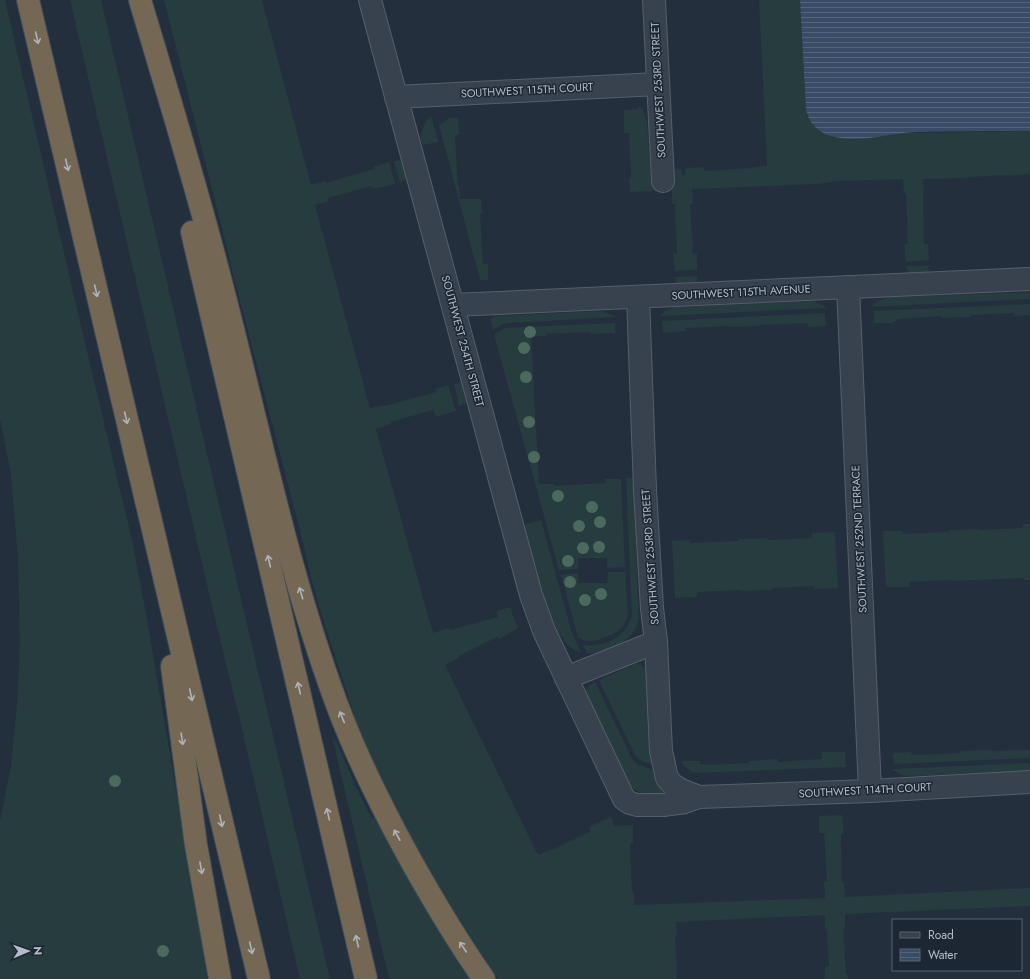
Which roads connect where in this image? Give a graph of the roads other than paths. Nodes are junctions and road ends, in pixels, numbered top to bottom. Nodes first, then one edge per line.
1 (28, 0) edge
2 (139, 0) edge
3 (370, 0) edge
4 (654, 0) edge
5 (658, 84) junction
6 (396, 96) junction
7 (662, 181) dead end
8 (1030, 279) edge
9 (848, 287) junction
10 (638, 297) junction
11 (453, 305) junction
12 (153, 534) junction
13 (656, 642) junction
14 (566, 678) junction
15 (1030, 782) edge
16 (870, 791) junction
17 (699, 798) junction
18 (220, 979) edge
19 (259, 979) edge
20 (366, 979) edge
21 (484, 979) edge

1 -> 12 highway
20 -> 2 highway
21 -> 2 highway
3 - 6 street, SOUTHWEST 254TH STREET
4 - 5 street, SOUTHWEST 253RD STREET
5 - 6 street, SOUTHWEST 115TH COURT
5 - 7 street, SOUTHWEST 253RD STREET
6 - 11 street, SOUTHWEST 254TH STREET
8 - 9 street, SOUTHWEST 115TH AVENUE
9 - 10 street, SOUTHWEST 115TH AVENUE
9 - 16 street, SOUTHWEST 252ND TERRACE
10 - 11 street, SOUTHWEST 115TH AVENUE
10 - 13 street, SOUTHWEST 253RD STREET
11 - 14 street, SOUTHWEST 254TH STREET
12 -> 18 highway
12 -> 19 highway
13 - 14 street
13 - 17 street, SOUTHWEST 253RD STREET
14 - 17 street, SOUTHWEST 254TH STREET
15 - 16 street, SOUTHWEST 114TH COURT
16 - 17 street, SOUTHWEST 114TH COURT

